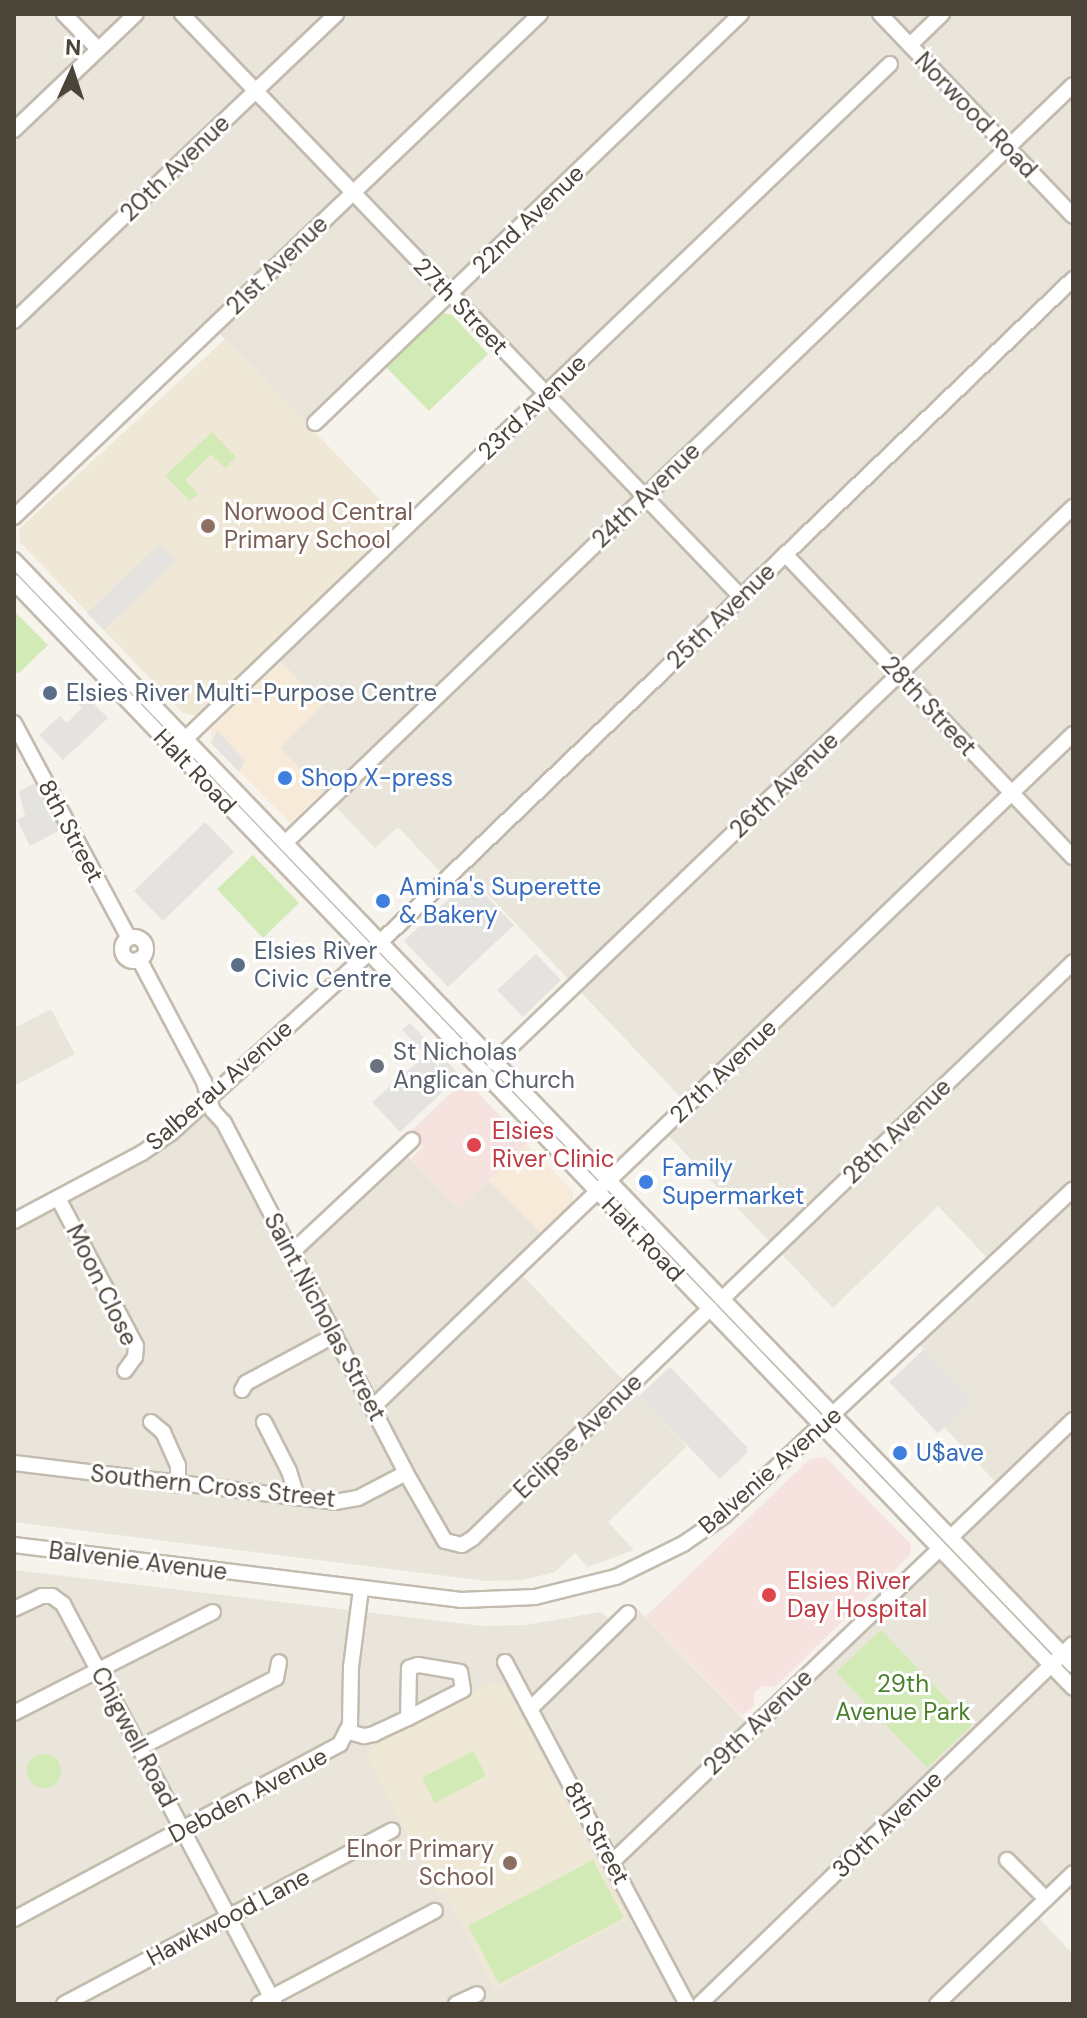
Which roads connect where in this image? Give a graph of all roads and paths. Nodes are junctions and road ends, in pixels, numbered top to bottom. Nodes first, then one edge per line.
1 (64, 14) edge
2 (136, 14) edge
3 (182, 14) edge
4 (336, 14) edge
5 (540, 14) edge
6 (741, 14) edge
7 (880, 14) edge
8 (942, 14) edge
9 (910, 45) junction
10 (98, 49) junction
11 (890, 64) dead end
12 (1073, 85) edge
13 (255, 92) junction
14 (14, 130) edge
15 (1007, 147) junction
16 (353, 193) junction
17 (1073, 216) edge
18 (1073, 279) edge
19 (450, 294) junction
20 (14, 321) edge
21 (546, 394) junction
22 (315, 423) dead end
23 (644, 497) junction
24 (1073, 507) edge
25 (14, 517) edge
26 (785, 554) junction
27 (14, 560) edge
28 (14, 582) edge
29 (741, 597) junction
30 (899, 674) junction
31 (14, 723) edge
32 (1073, 734) edge
33 (180, 745) junction
34 (1012, 793) junction
35 (285, 843) junction
36 (1073, 857) edge
37 (374, 948) junction
38 (1073, 962) edge
39 (494, 1063) junction
40 (209, 1098) junction
41 (412, 1140) dead end
42 (602, 1186) junction
43 (1073, 1189) edge
44 (58, 1198) junction
45 (14, 1221) edge
46 (292, 1252) junction
47 (716, 1304) junction
48 (335, 1335) junction
49 (125, 1371) dead end
50 (242, 1390) dead end
51 (373, 1407) junction
52 (835, 1414) junction
53 (1073, 1420) edge
54 (151, 1422) dead end
55 (264, 1422) dead end
56 (823, 1425) junction
57 (14, 1463) edge
58 (406, 1473) junction
59 (178, 1485) junction
60 (297, 1498) junction
61 (440, 1537) joint
62 (951, 1537) junction
63 (14, 1545) edge
64 (939, 1549) junction
65 (361, 1589) junction
66 (14, 1609) edge
67 (213, 1612) dead end
68 (628, 1613) dead end
69 (1069, 1655) edge
70 (279, 1662) dead end
71 (505, 1662) dead end
72 (1051, 1666) junction
73 (98, 1671) junction
74 (1073, 1688) edge
75 (530, 1709) junction
76 (14, 1713) edge
77 (408, 1718) junction
78 (349, 1732) junction
79 (139, 1748) junction
80 (183, 1830) junction
81 (392, 1830) dead end
82 (1007, 1860) dead end
83 (612, 1862) junction
84 (1073, 1873) edge
85 (1046, 1899) junction
86 (435, 1911) dead end
87 (229, 1917) junction
88 (14, 1919) edge
89 (477, 1994) dead end
90 (268, 2002) edge
91 (64, 2004) edge
92 (456, 2004) edge
93 (687, 2004) edge
94 (700, 2004) edge
95 (937, 2004) edge

1 - 10 street
2 - 10 street
3 - 13 street, 27th Street
4 - 13 street, 20th Avenue
5 - 16 street, 21st Avenue
6 - 19 street, 22nd Avenue
7 - 9 street, Norwood Road
8 - 9 street
9 - 15 street, Norwood Road
10 - 14 street
11 - 21 street, 23rd Avenue
12 - 15 street, 24th Avenue
13 - 16 street, 27th Street
13 - 20 street, 20th Avenue
15 - 17 street, Norwood Road
15 - 23 street, 24th Avenue
16 - 19 street, 27th Street
16 - 25 street, 21st Avenue
18 - 26 street, 25th Avenue
19 - 21 street, 27th Street
19 - 22 street, 22nd Avenue
21 - 23 street, 27th Street
21 - 33 street, 23rd Avenue
23 - 29 street, 27th Street
23 - 35 street, 24th Avenue
24 - 30 street, 26th Avenue
26 - 29 street, 25th Avenue
26 - 30 street, 28th Street
27 - 33 street, Halt Road
28 - 33 street, Halt Road
29 - 37 street, 25th Avenue
30 - 34 street, 28th Street
30 - 39 street, 26th Avenue
31 - 40 street, 8th Street
32 - 34 street, 27th Avenue
33 - 35 street, Halt Road
33 - 37 street, Halt Road
34 - 36 street, 28th Street
34 - 42 street, 27th Avenue
35 - 37 street, Halt Road
37 - 39 street, Halt Road
37 - 40 street, Salberau Avenue
37 - 42 street, Halt Road
38 - 47 street, 28th Avenue
39 - 42 street, Halt Road
40 - 44 street, Salberau Avenue
40 - 46 street, Saint Nicholas Street
41 - 46 street
42 - 47 street, Halt Road
42 - 51 street, 27th Avenue
43 - 52 street, Balvenie Avenue
44 - 45 street, Salberau Avenue
44 - 49 street, Moon Close
46 - 48 street, Saint Nicholas Street
47 - 52 street, Halt Road
47 - 56 street, Halt Road
47 - 61 street, Eclipse Avenue
48 - 50 street
48 - 51 street, Saint Nicholas Street
51 - 58 street, Saint Nicholas Street
52 - 56 street, Balvenie Avenue
52 - 62 street, Halt Road
53 - 62 street
54 - 59 street
55 - 60 street
56 - 64 street, Halt Road
56 - 65 street, Balvenie Avenue
57 - 59 street, Southern Cross Street
58 - 60 street, Southern Cross Street
58 - 61 street, Saint Nicholas Street
59 - 60 street, Southern Cross Street
62 - 69 street, Halt Road
63 - 65 street, Balvenie Avenue
64 - 72 street, Halt Road
64 - 83 street, 29th Avenue
65 - 78 street, Debden Avenue
66 - 73 street, Chigwell Road
67 - 73 street
68 - 75 street
69 - 72 street, 30th Avenue
70 - 79 street
71 - 75 street, 8th Street
72 - 74 street, Halt Road
72 - 94 street, 30th Avenue
73 - 76 street
73 - 79 street, Chigwell Road
75 - 83 street, 8th Street
77 - 77 street
77 - 78 street
78 - 80 street, Debden Avenue
79 - 80 street, Chigwell Road
80 - 87 street, Chigwell Road
80 - 88 street, Debden Avenue
81 - 87 street, Hawkwood Lane
82 - 85 street
83 - 93 street, 8th Street
84 - 85 street
85 - 95 street
86 - 90 street
87 - 90 street, Chigwell Road
87 - 91 street, Hawkwood Lane
89 - 92 street

